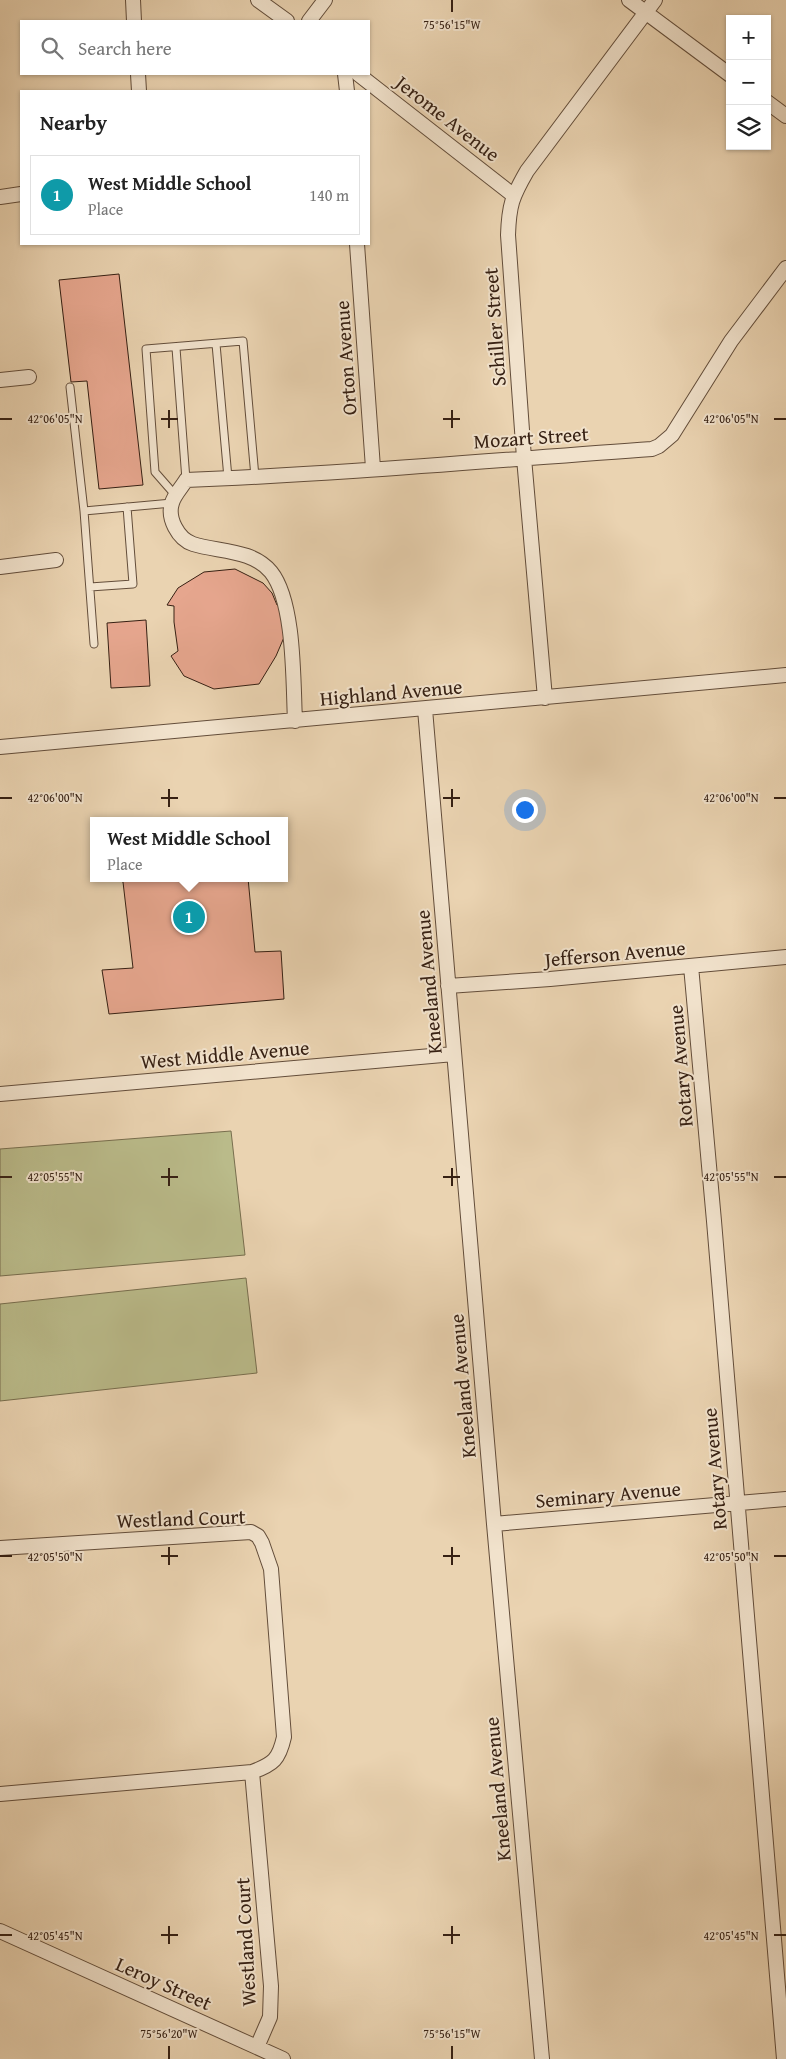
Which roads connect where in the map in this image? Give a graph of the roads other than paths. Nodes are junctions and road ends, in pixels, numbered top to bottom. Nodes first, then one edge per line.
1 (133, 0) edge
2 (258, 0) edge
3 (325, 0) edge
4 (629, 0) edge
5 (655, 0) edge
6 (646, 12) junction
7 (134, 20) edge
8 (286, 20) edge
9 (310, 20) edge
10 (726, 72) edge
11 (138, 75) edge
12 (346, 75) edge
13 (359, 75) edge
14 (139, 90) edge
15 (347, 90) edge
16 (771, 105) edge
17 (786, 116) edge
18 (20, 194) edge
19 (513, 195) junction
20 (0, 197) edge
21 (358, 245) edge
22 (786, 268) edge
23 (216, 344) junction
24 (176, 348) junction
25 (29, 377) dead end
26 (0, 380) edge
27 (70, 387) dead end
28 (524, 458) junction
29 (373, 468) junction
30 (256, 478) junction
31 (228, 479) junction
32 (186, 480) junction
33 (174, 500) junction
34 (127, 507) junction
35 (84, 511) junction
36 (56, 560) dead end
37 (0, 566) edge
38 (90, 587) junction
39 (94, 644) dead end
40 (786, 675) edge
41 (545, 698) junction
42 (425, 709) junction
43 (295, 721) junction
44 (0, 747) edge
45 (786, 957) edge
46 (691, 966) junction
47 (448, 986) junction
48 (454, 1054) junction
49 (0, 1094) edge
50 (786, 1499) edge
51 (736, 1504) junction
52 (494, 1524) junction
53 (0, 1548) edge
54 (252, 1772) junction
55 (0, 1794) edge
56 (0, 1931) edge
57 (257, 2047) junction
58 (283, 2059) edge
59 (542, 2059) edge
60 (784, 2059) edge

1 - 7 street
2 - 8 street
3 - 9 street
4 - 6 street
5 - 6 street, Schiller Street
6 - 10 street
6 - 19 street, Schiller Street
11 - 14 street
12 - 15 street
13 - 19 street, Jerome Avenue
16 - 17 street
18 - 20 street
19 - 28 street, Schiller Street
21 - 29 street, Orton Avenue
22 - 28 street, Mozart Street
23 - 24 lane
23 - 30 lane
23 - 31 lane
24 - 32 lane
24 - 33 lane
25 - 26 street
27 - 35 lane
28 - 29 street, Mozart Street
28 - 41 street, Schiller Street
29 - 30 street, Mozart Street
30 - 31 street, Mozart Street
31 - 32 street, Mozart Street
32 - 33 street
33 - 34 lane
33 - 43 street
34 - 35 lane
34 - 38 lane
35 - 38 lane
36 - 37 street
38 - 39 lane
40 - 41 street, Highland Avenue
41 - 42 street, Highland Avenue
42 - 43 street, Highland Avenue
42 - 47 street, Kneeland Avenue
43 - 44 street, Highland Avenue
45 - 46 street, Jefferson Avenue
46 - 47 street, Jefferson Avenue
46 - 51 street, Rotary Avenue
47 - 48 street, Kneeland Avenue
48 - 49 street, West Middle Avenue
48 - 52 street, Kneeland Avenue
50 - 51 street, Seminary Avenue
51 - 52 street, Seminary Avenue
51 - 60 street, Rotary Avenue
52 - 59 street, Kneeland Avenue
53 - 54 street, Westland Court
54 - 55 street, Westland Court
54 - 57 street, Westland Court
56 - 57 street, Leroy Street
57 - 58 street, Leroy Street

